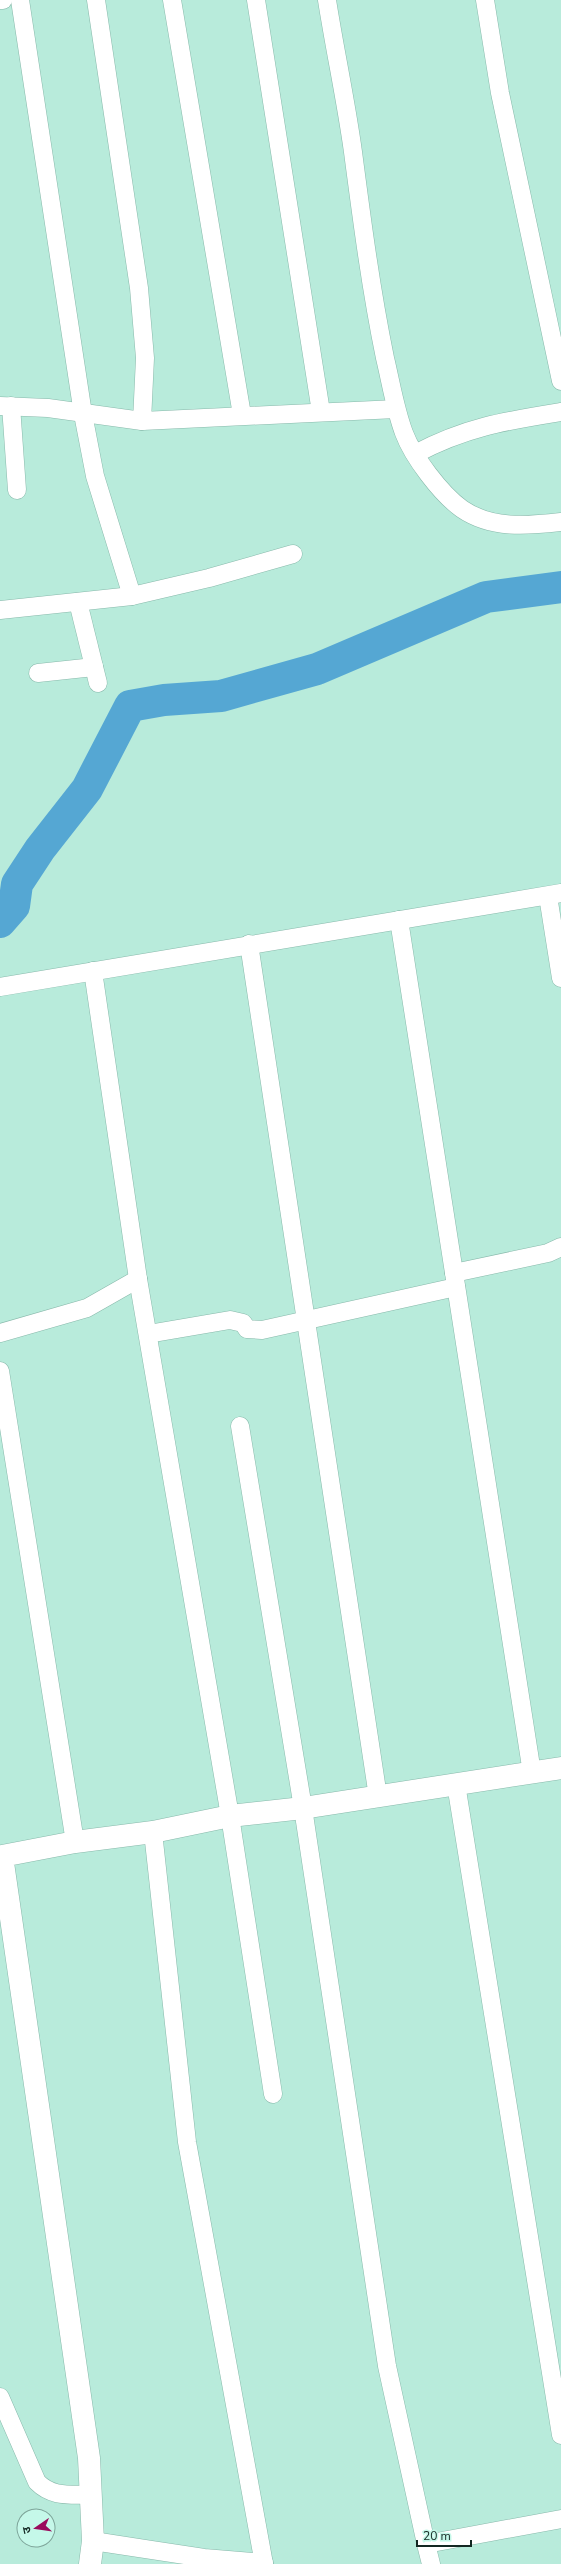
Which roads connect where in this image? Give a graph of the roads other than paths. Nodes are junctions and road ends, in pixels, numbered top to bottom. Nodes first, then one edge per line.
1 (20, 0) edge
2 (96, 0) edge
3 (172, 0) edge
4 (256, 0) edge
5 (327, 0) edge
6 (485, 0) edge
7 (561, 381) edge
8 (6, 406) edge
9 (396, 409) junction
10 (321, 412) junction
11 (561, 412) edge
12 (83, 414) junction
13 (242, 415) junction
14 (142, 421) junction
15 (415, 454) junction
16 (17, 490) dead end
17 (561, 522) edge
18 (293, 554) dead end
19 (132, 596) junction
20 (78, 602) junction
21 (0, 610) edge
22 (38, 673) dead end
23 (555, 895) edge
24 (398, 920) junction
25 (249, 944) junction
26 (93, 971) junction
27 (561, 978) edge
28 (0, 987) edge
29 (561, 1246) edge
30 (138, 1279) junction
31 (455, 1280) junction
32 (306, 1320) junction
33 (0, 1334) edge
34 (148, 1334) junction
35 (0, 1371) edge
36 (240, 1426) dead end
37 (561, 1768) edge
38 (532, 1773) junction
39 (456, 1784) junction
40 (378, 1797) junction
41 (303, 1808) junction
42 (230, 1816) junction
43 (153, 1832) junction
44 (75, 1842) junction
45 (1, 1850) edge
46 (273, 2094) dead end
47 (0, 2397) edge
48 (561, 2434) edge
49 (91, 2494) junction
50 (561, 2519) edge
51 (93, 2541) junction
52 (426, 2544) junction
53 (90, 2564) edge
54 (264, 2564) edge
55 (431, 2564) edge

1 - 12 street
2 - 14 street
3 - 13 street
4 - 10 street
5 - 9 street
6 - 7 street
8 - 12 street
8 - 16 street
9 - 10 street
9 - 15 street
10 - 13 street
11 - 15 street
12 - 14 street
12 - 19 street
13 - 14 street
15 - 17 street
18 - 19 street
19 - 20 street
20 - 21 street
20 - 22 street
23 - 24 street
23 - 27 street
24 - 25 street
24 - 31 street
25 - 26 street
25 - 32 street
26 - 28 street
26 - 30 street
29 - 31 street
30 - 33 street
30 - 34 street
31 - 32 street
31 - 38 street
32 - 34 street
32 - 40 street
34 - 42 street
35 - 44 street
36 - 41 street
37 - 38 street
38 - 39 street
39 - 40 street
39 - 48 street
40 - 41 street
41 - 42 street
41 - 52 street
42 - 43 street
42 - 46 street
43 - 44 street
43 - 54 street
44 - 45 street
45 - 49 street
47 - 49 street
49 - 51 street
50 - 52 street
51 - 53 street
51 - 54 street
52 - 55 street

